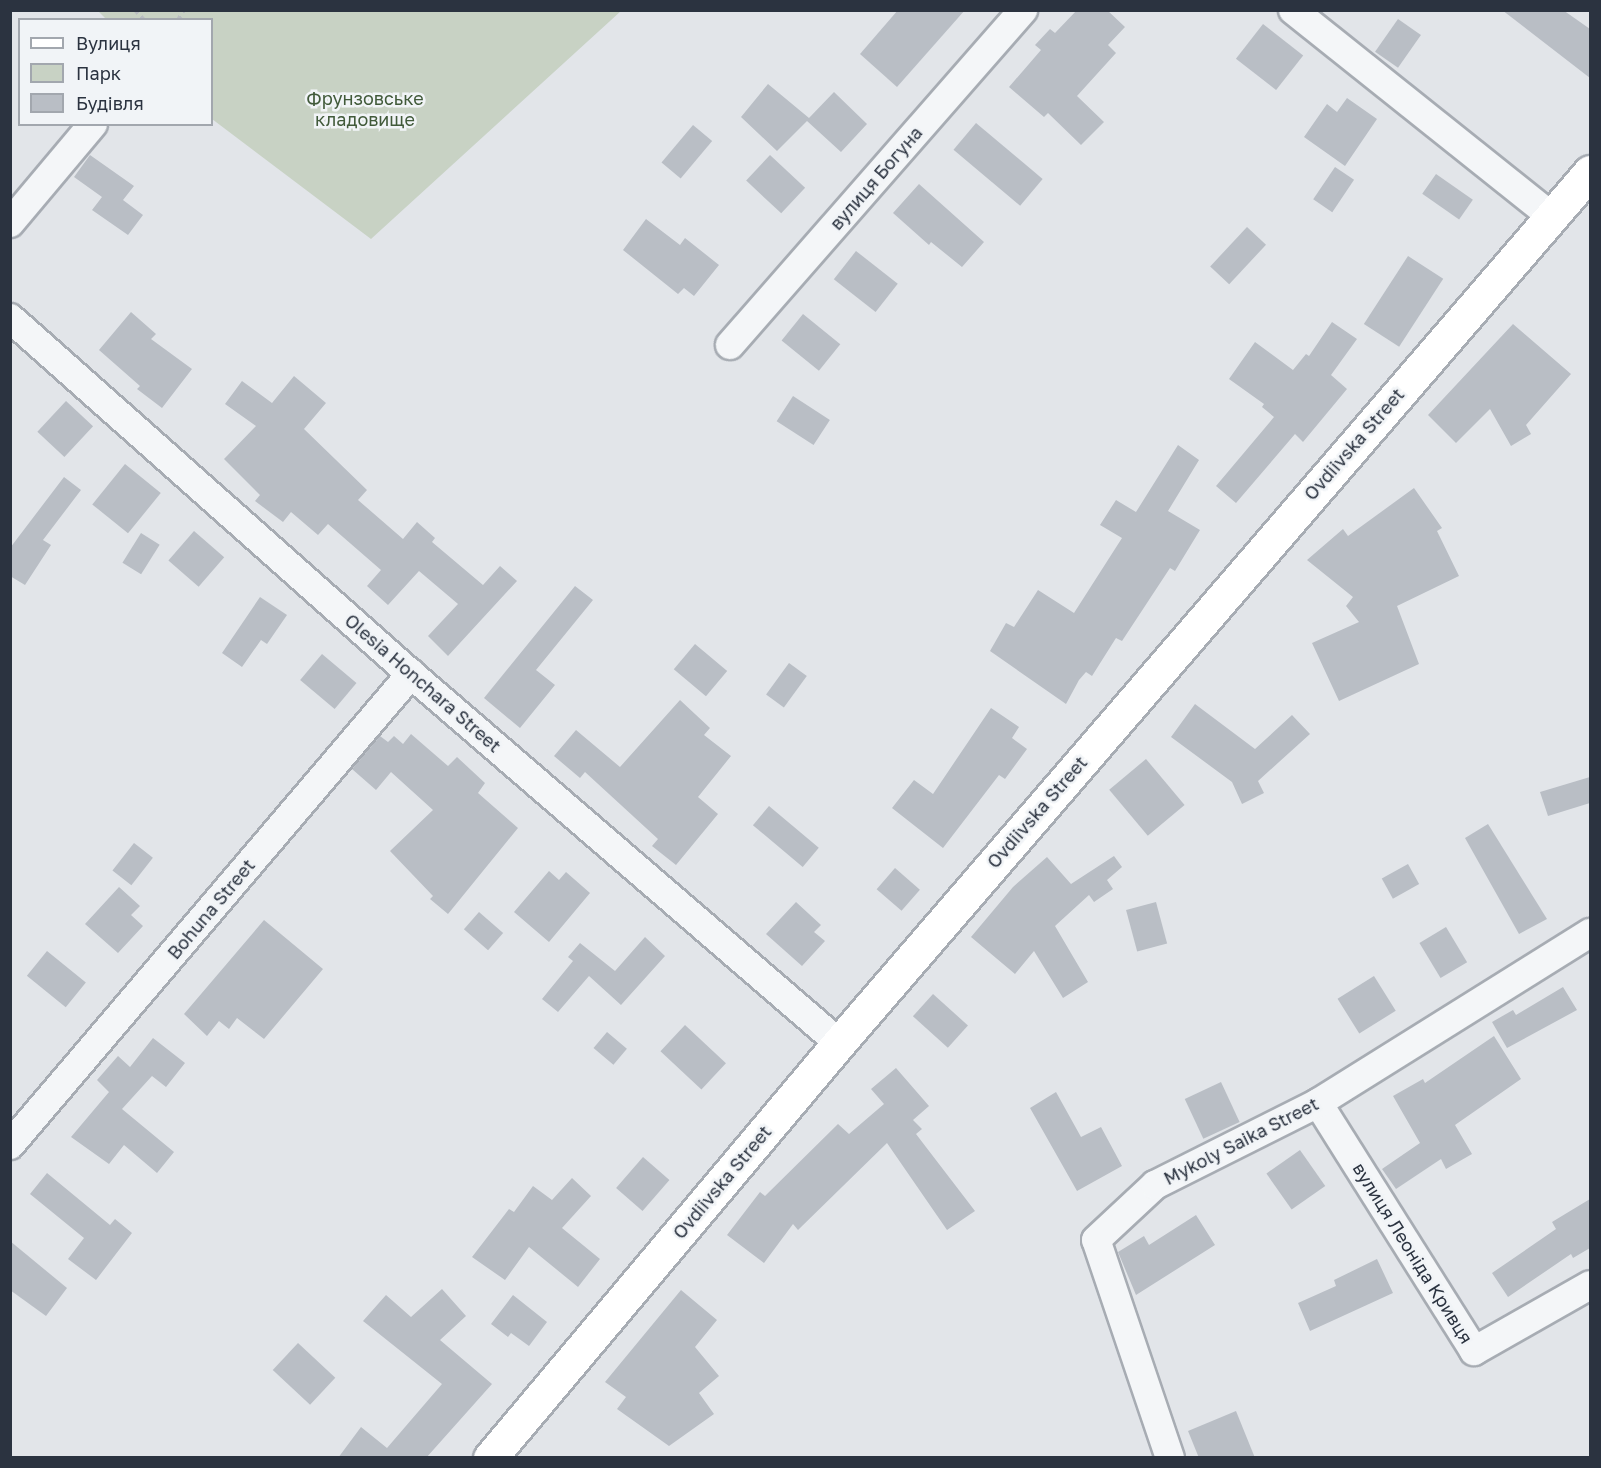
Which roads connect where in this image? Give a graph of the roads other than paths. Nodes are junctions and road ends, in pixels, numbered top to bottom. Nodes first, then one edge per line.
1 (1023, 10) edge
2 (1293, 10) edge
3 (91, 126) edge
4 (1590, 172) edge
5 (1551, 216) junction
6 (10, 223) edge
7 (10, 318) edge
8 (730, 345) dead end
9 (411, 674) junction
10 (1590, 933) edge
11 (840, 1043) junction
12 (1318, 1103) junction
13 (10, 1145) edge
14 (1590, 1285) edge
15 (490, 1458) edge
16 (1170, 1458) edge

1 - 8 street, вулиця Богуна
2 - 5 street
3 - 6 street
4 - 5 main road, Ovdiivska Street
5 - 11 main road, Ovdiivska Street
7 - 9 street, Olesia Honchara Street
9 - 11 street, Olesia Honchara Street
9 - 13 street, Bohuna Street
10 - 12 street, Mykoly Saika Street
11 - 15 main road, Ovdiivska Street
12 - 14 street, вулиця Леоніда Кривця
12 - 16 street, Mykoly Saika Street

